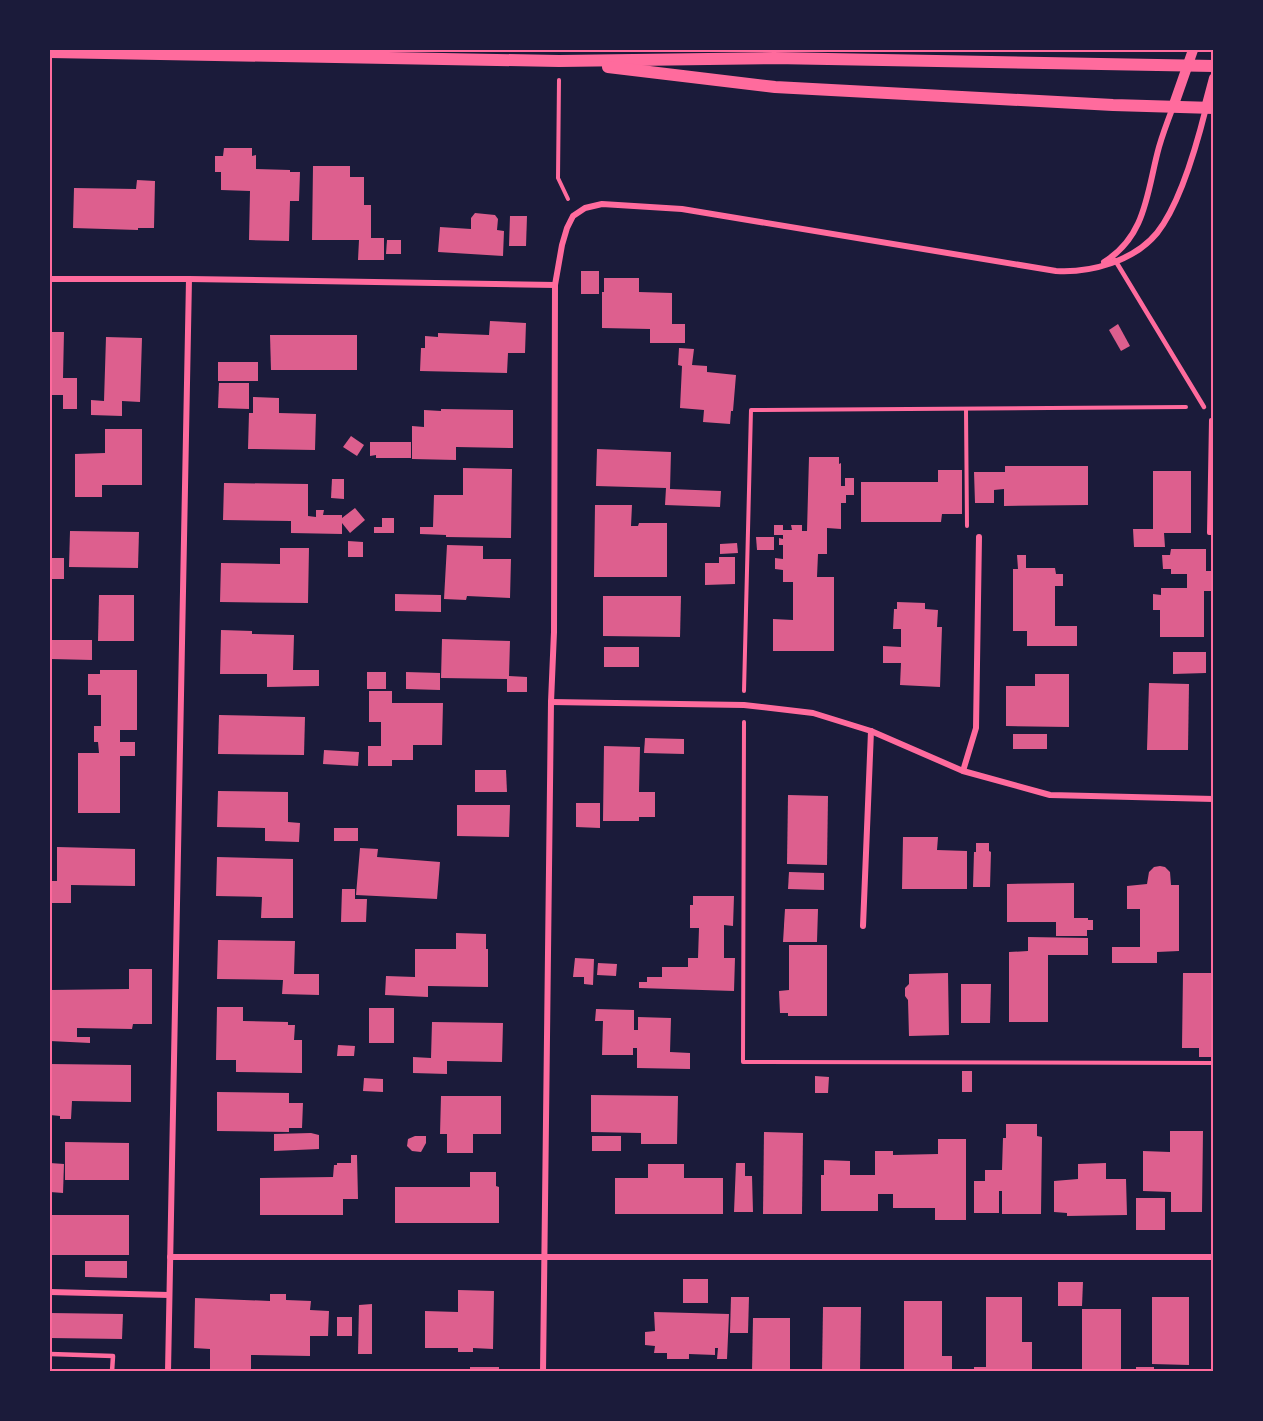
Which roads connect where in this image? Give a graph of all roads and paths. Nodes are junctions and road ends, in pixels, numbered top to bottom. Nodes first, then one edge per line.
1 (1193, 50) edge
2 (50, 52) edge
3 (560, 61) junction
4 (1187, 65) junction
5 (1214, 66) edge
6 (1214, 78) edge
7 (1173, 107) junction
8 (1210, 108) edge
9 (577, 214) junction
10 (1114, 258) junction
11 (50, 279) edge
12 (189, 279) junction
13 (555, 285) junction
14 (1204, 407) junction
15 (966, 410) junction
16 (1214, 533) edge
17 (979, 537) joint
18 (551, 702) junction
19 (744, 705) junction
20 (871, 731) junction
21 (963, 771) junction
22 (1214, 799) edge
23 (863, 926) dead end
24 (1214, 1063) edge
25 (545, 1256) junction
26 (170, 1257) junction
27 (1214, 1257) edge
28 (50, 1292) edge
29 (169, 1295) junction
30 (50, 1354) edge
31 (112, 1371) edge
32 (168, 1371) edge
33 (543, 1371) edge

1 - 4 street
2 - 3 main road
3 - 4 main road
3 - 7 main road
3 - 9 path
4 - 5 main road
4 - 7 street
6 - 8 street
7 - 8 main road
7 - 10 street
8 - 10 street
9 - 10 street
9 - 13 street
10 - 14 lane
11 - 12 street
12 - 13 street
12 - 26 street
13 - 18 street
14 - 15 path
14 - 16 path
15 - 17 path
15 - 19 path
17 - 21 street
18 - 19 street
18 - 25 street
19 - 20 street
19 - 24 path
20 - 21 street
20 - 23 street
21 - 22 street
25 - 26 street
25 - 27 street
25 - 33 street
26 - 29 street
28 - 29 street
29 - 32 street
30 - 31 lane

